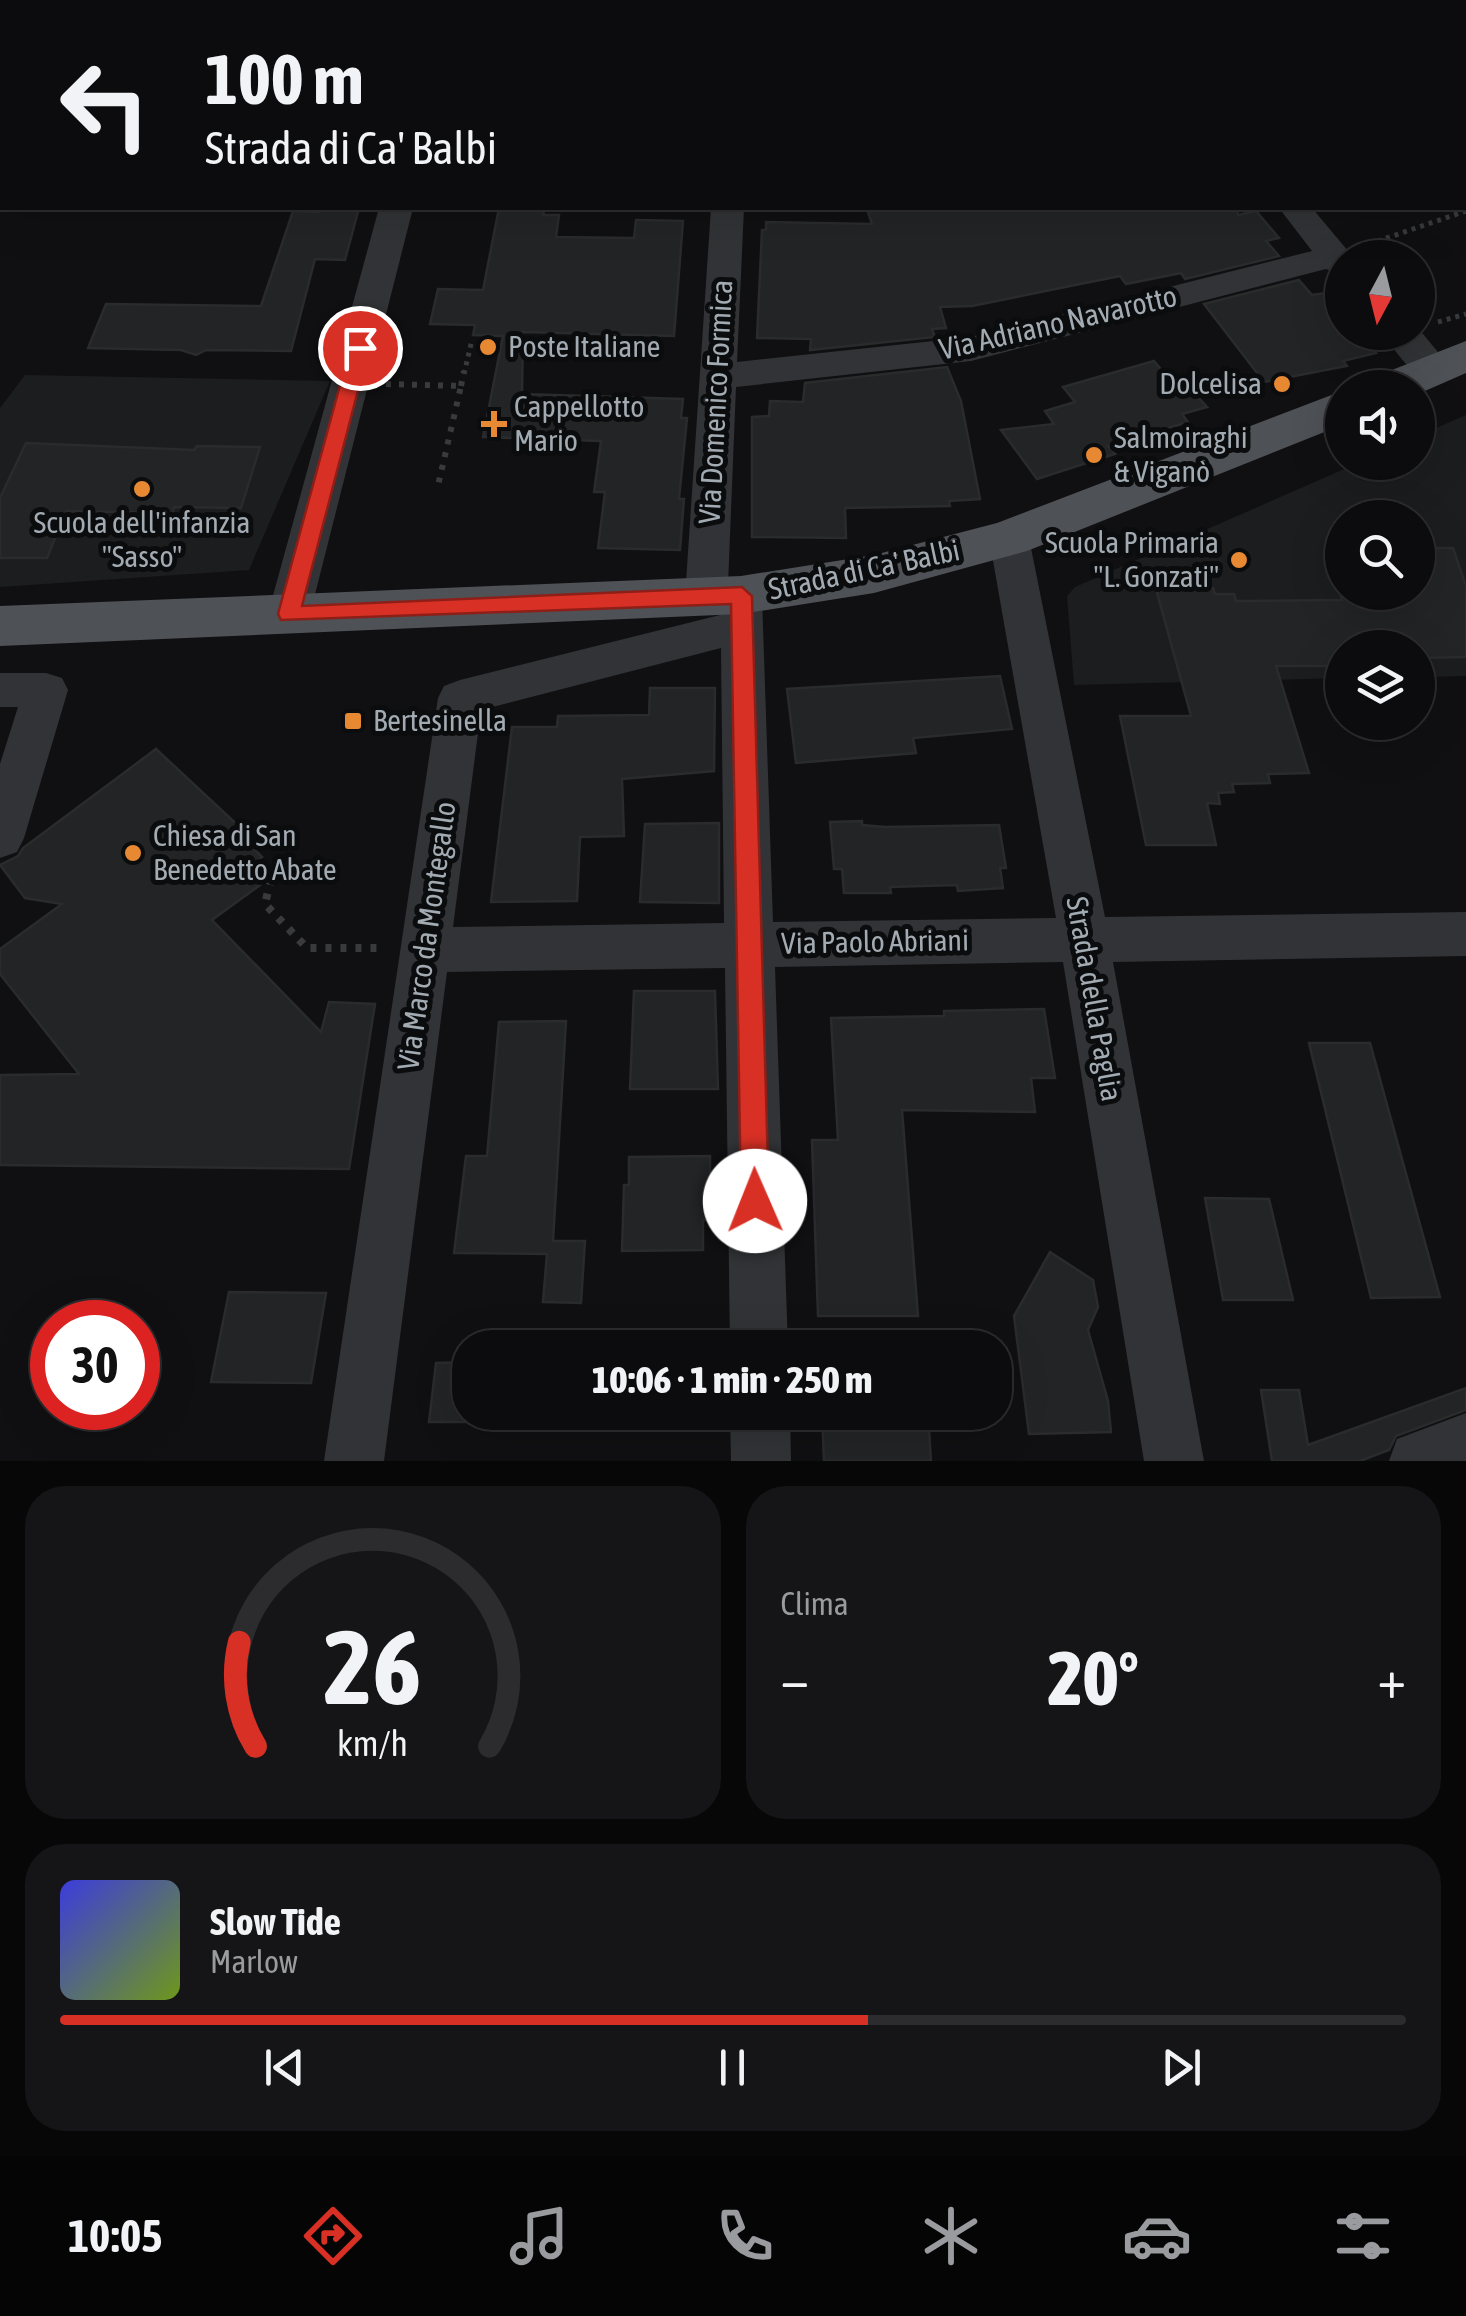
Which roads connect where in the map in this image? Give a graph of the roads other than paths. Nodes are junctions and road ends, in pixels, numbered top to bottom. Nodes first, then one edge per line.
1 (395, 210) edge
2 (730, 210) edge
3 (1296, 210) edge
4 (1325, 245) edge
5 (1325, 263) edge
6 (718, 377) junction
7 (1325, 414) edge
8 (1009, 538) junction
9 (730, 606) junction
10 (289, 614) junction
11 (0, 626) edge
12 (0, 690) edge
13 (0, 838) edge
14 (1466, 934) edge
15 (1084, 939) junction
16 (750, 944) junction
17 (426, 950) junction
18 (758, 1330) edge
19 (760, 1430) edge
20 (1466, 1442) edge
21 (354, 1461) edge
22 (761, 1461) edge
23 (1174, 1461) edge
24 (1419, 1461) edge

1 - 10 street
2 - 6 street, Via Domenico Formica
3 - 4 street
5 - 6 street, Via Adriano Navarotto
6 - 9 street, Via Domenico Formica
7 - 8 main road, Strada di Ca' Balbi
8 - 9 main road, Strada di Ca' Balbi
8 - 15 street, Strada della Paglia
9 - 10 main road, Strada di Ca' Balbi
9 - 16 street, Via Domenico Formica
9 - 17 street, Via Marco da Montegallo
10 - 11 main road, Strada di Ca' Balbi
12 - 13 street
14 - 15 street, Via Paolo Abriani
15 - 16 street, Via Paolo Abriani
15 - 23 street, Strada della Paglia
16 - 17 street, Via Paolo Abriani
16 - 18 street, Via Domenico Formica
17 - 21 street, Via Marco da Montegallo
19 - 22 street
20 - 24 street

